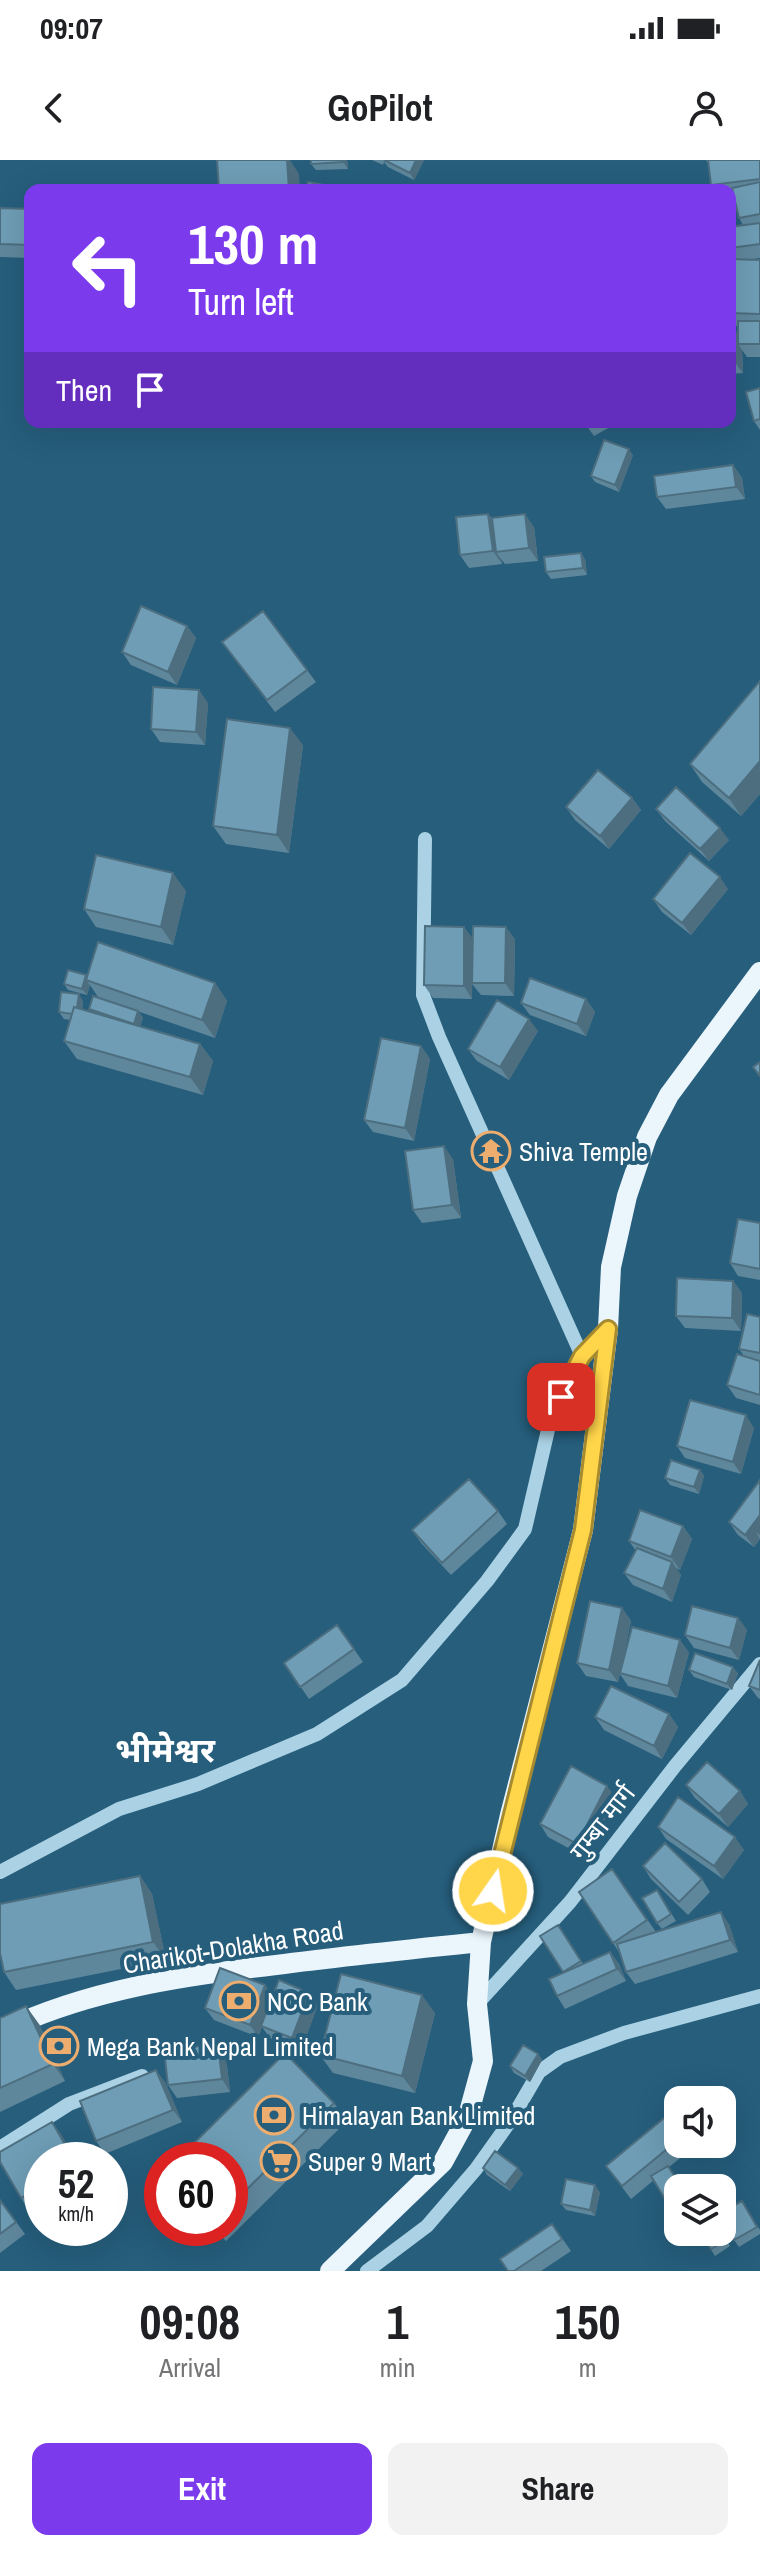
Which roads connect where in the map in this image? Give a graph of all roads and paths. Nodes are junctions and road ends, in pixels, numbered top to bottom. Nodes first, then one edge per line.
1 (425, 839) dead end
2 (760, 972) edge
3 (608, 1329) junction
4 (582, 1356) junction
5 (760, 1664) edge
6 (0, 1872) edge
7 (481, 1942) junction
8 (760, 1996) edge
9 (477, 2004) junction
10 (0, 2032) edge
11 (150, 2073) edge
12 (0, 2151) edge
13 (330, 2271) edge
14 (367, 2271) edge

1 - 4 street
2 - 3 main road
3 - 4 street
3 - 7 main road
4 - 6 street
5 - 9 street, गुम्बा मार्ग
7 - 9 main road
7 - 10 main road, Charikot-Dolakha Road
8 - 14 street
9 - 13 main road
11 - 12 street

